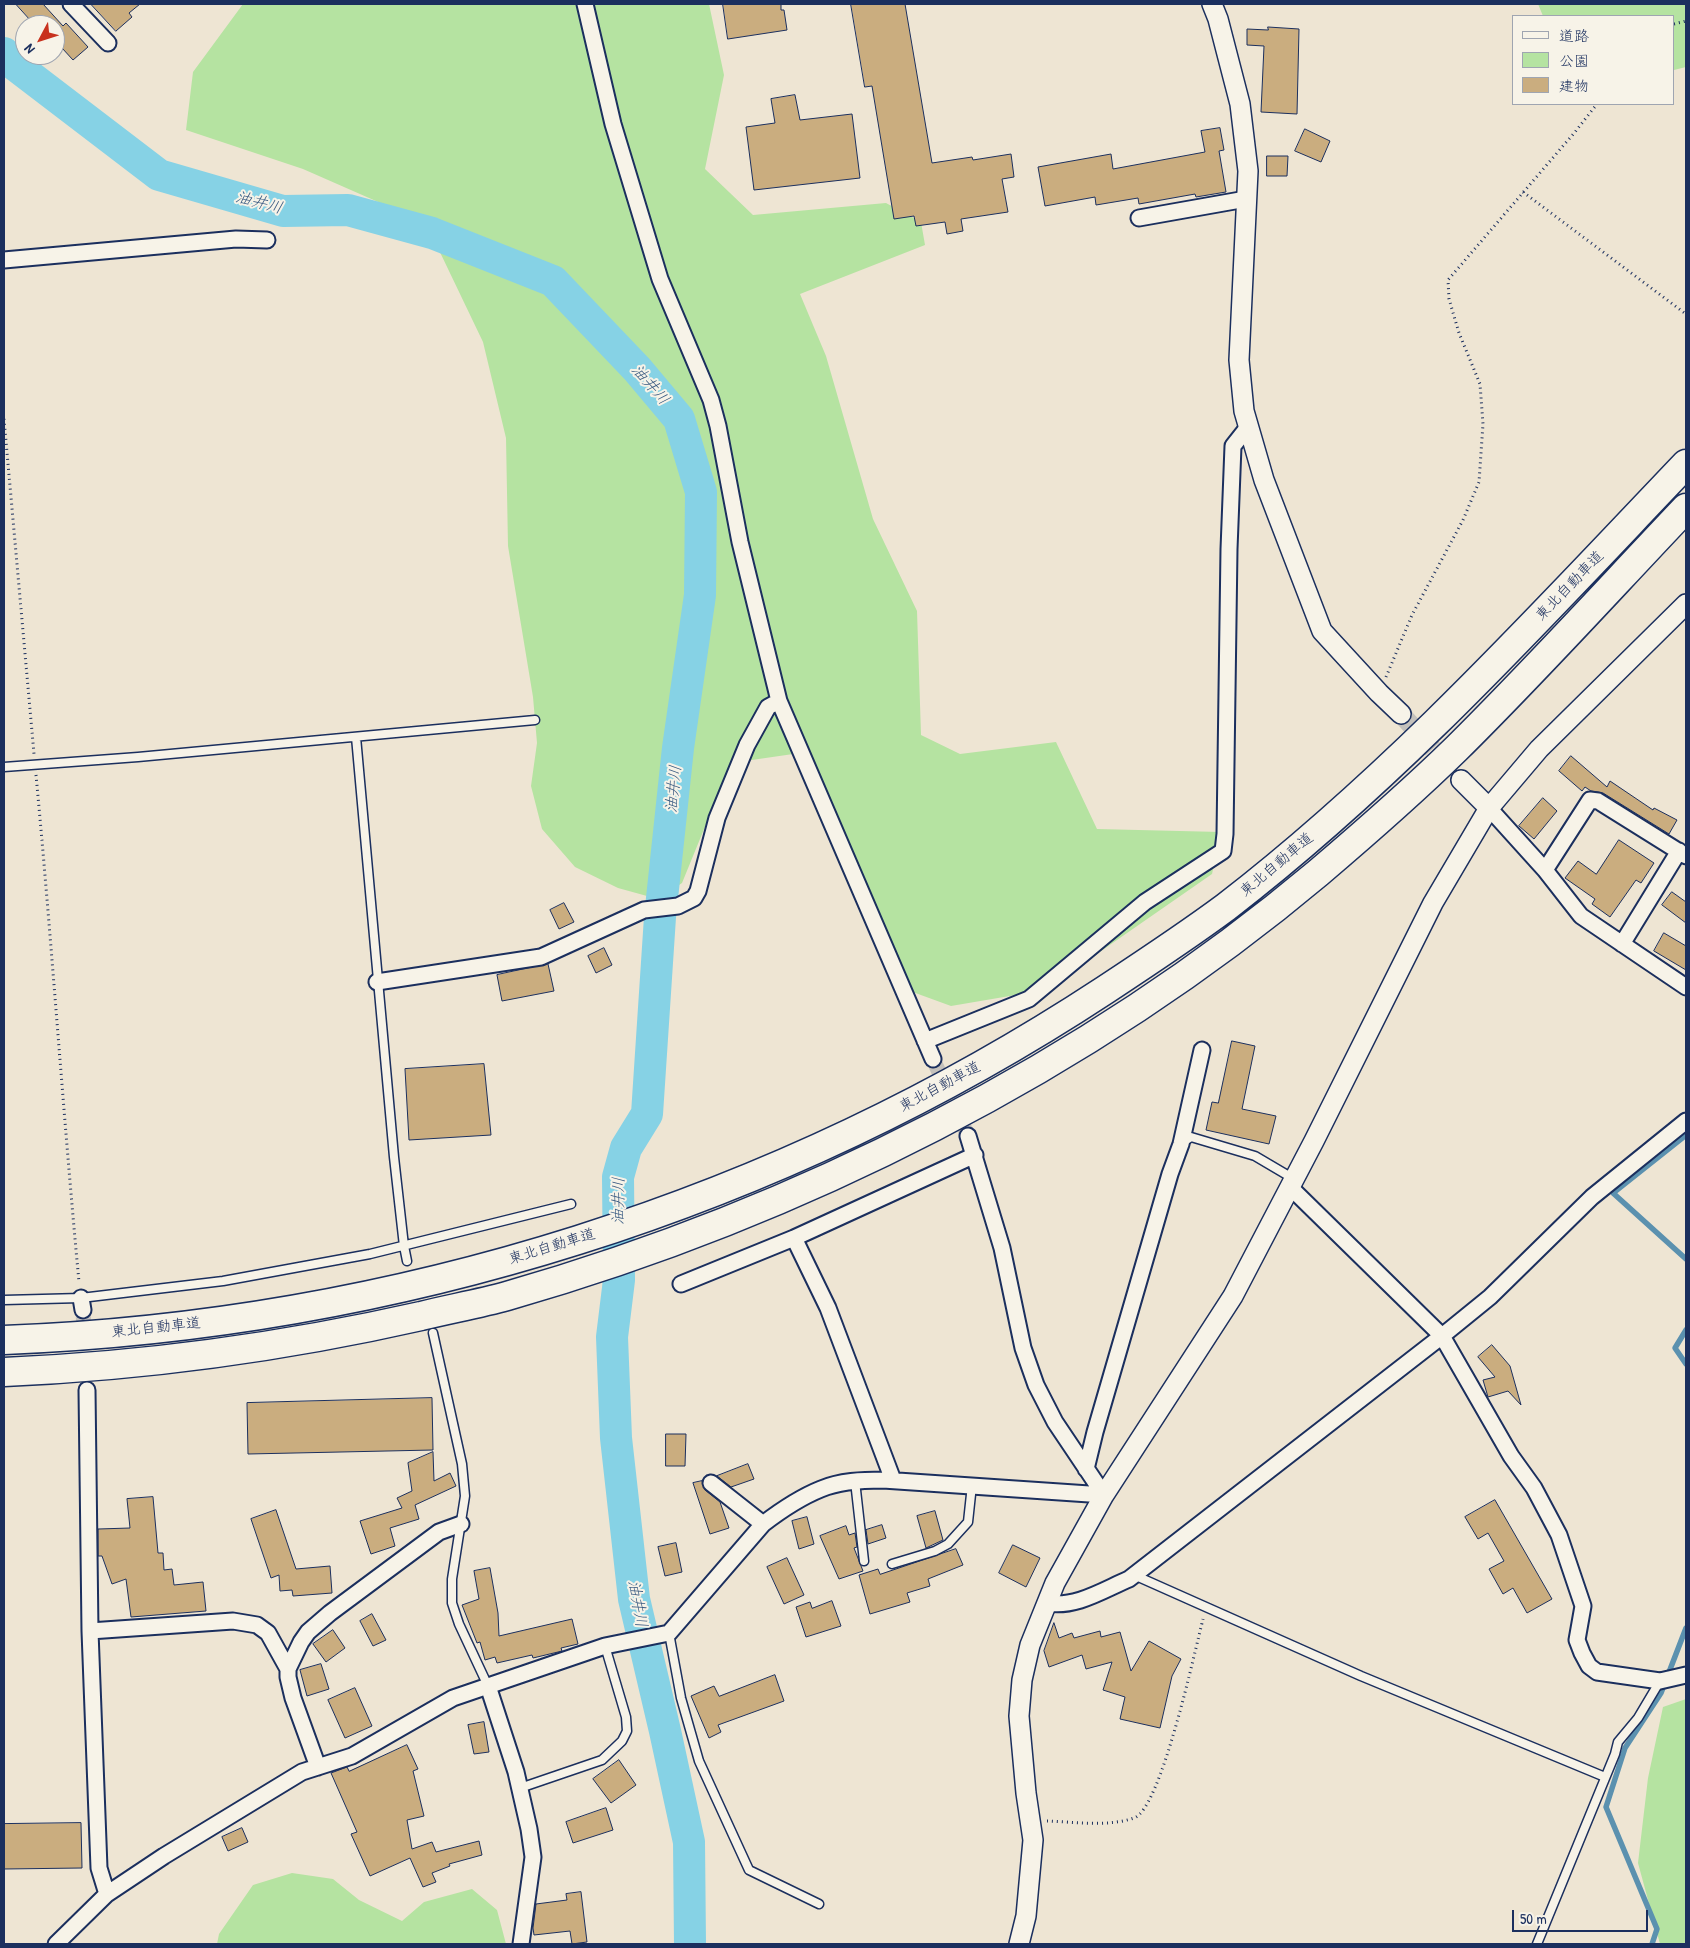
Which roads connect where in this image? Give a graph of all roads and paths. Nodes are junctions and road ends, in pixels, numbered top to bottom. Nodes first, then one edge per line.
1 (586, 4) edge
2 (1212, 4) edge
3 (75, 5) edge
4 (108, 43) dead end
5 (1596, 105) edge
6 (1523, 192) junction
7 (1246, 199) junction
8 (1138, 218) dead end
9 (267, 240) dead end
10 (4, 260) edge
11 (1686, 314) edge
12 (4, 419) edge
13 (1248, 427) junction
14 (1686, 464) edge
15 (1686, 508) edge
16 (1686, 604) edge
17 (1379, 693) junction
18 (779, 701) junction
19 (1402, 714) tunnel mouth
20 (535, 720) dead end
21 (356, 737) junction
22 (35, 764) junction
23 (4, 767) edge
24 (1461, 780) tunnel mouth
25 (1489, 808) junction
26 (1683, 853) edge
27 (1545, 870) junction
28 (1622, 944) junction
29 (377, 982) junction
30 (1686, 988) edge
31 (925, 1041) junction
32 (1202, 1050) dead end
33 (932, 1059) tunnel mouth
34 (1686, 1121) edge
35 (968, 1136) tunnel mouth
36 (1181, 1144) junction
37 (975, 1155) junction
38 (1292, 1183) junction
39 (571, 1204) dead end
40 (794, 1238) junction
41 (404, 1246) junction
42 (407, 1261) dead end
43 (681, 1284) dead end
44 (4, 1300) edge
45 (82, 1304) junction
46 (433, 1333) dead end
47 (1442, 1336) junction
48 (4, 1340) edge
49 (4, 1372) edge
50 (87, 1390) tunnel mouth
51 (1086, 1469) junction
52 (893, 1480) junction
53 (855, 1481) junction
54 (711, 1483) dead end
55 (972, 1485) junction
56 (1104, 1495) junction
57 (461, 1524) junction
58 (764, 1524) junction
59 (864, 1561) dead end
60 (892, 1564) dead end
61 (1134, 1575) junction
62 (1047, 1603) junction
63 (1206, 1606) junction
64 (90, 1631) junction
65 (669, 1633) junction
66 (610, 1645) junction
67 (288, 1669) junction
68 (1686, 1675) edge
69 (1660, 1681) junction
70 (488, 1686) junction
71 (318, 1767) junction
72 (1605, 1777) junction
73 (520, 1788) junction
74 (1030, 1820) junction
75 (107, 1894) junction
76 (819, 1904) dead end
77 (56, 1944) edge
78 (521, 1944) edge
79 (1020, 1944) edge
80 (1537, 1944) edge

1 - 18 street
2 - 7 street
3 - 4 street
5 - 6 path
6 - 11 path
6 - 17 path
7 - 8 street
7 - 13 street
9 - 10 street
12 - 22 path
13 - 17 street
13 - 31 street
14 - 48 highway, 東北自動車道
15 - 49 highway, 東北自動車道
16 - 25 street
17 - 19 street
18 - 29 street
18 - 31 street
20 - 21 lane
21 - 22 lane
21 - 29 lane
22 - 23 lane
22 - 45 path
24 - 25 street
25 - 27 street
25 - 38 street
26 - 27 street
26 - 28 street
27 - 28 street
28 - 30 street
29 - 41 lane
31 - 33 street
32 - 36 street
34 - 47 street
35 - 37 street
36 - 38 lane
36 - 51 street
37 - 40 street
37 - 51 street
38 - 47 street
38 - 56 street
39 - 41 lane
40 - 43 street
40 - 52 street
41 - 42 lane
41 - 45 lane
44 - 45 lane
46 - 57 lane
47 - 61 street
47 - 69 street
50 - 64 street
51 - 56 street
52 - 53 street
52 - 55 street
53 - 58 street
53 - 59 lane
54 - 58 street
55 - 56 street
55 - 60 lane
56 - 62 street
57 - 67 street
57 - 70 lane
58 - 65 street
61 - 62 street
61 - 63 lane
62 - 74 street
63 - 72 lane
63 - 74 path
64 - 67 street
64 - 75 street
65 - 66 street
65 - 76 lane
66 - 70 street
66 - 73 lane
67 - 71 street
68 - 69 street
69 - 72 lane
70 - 71 street
70 - 73 street
71 - 75 street
72 - 80 lane
73 - 78 street
74 - 79 street
75 - 77 street

